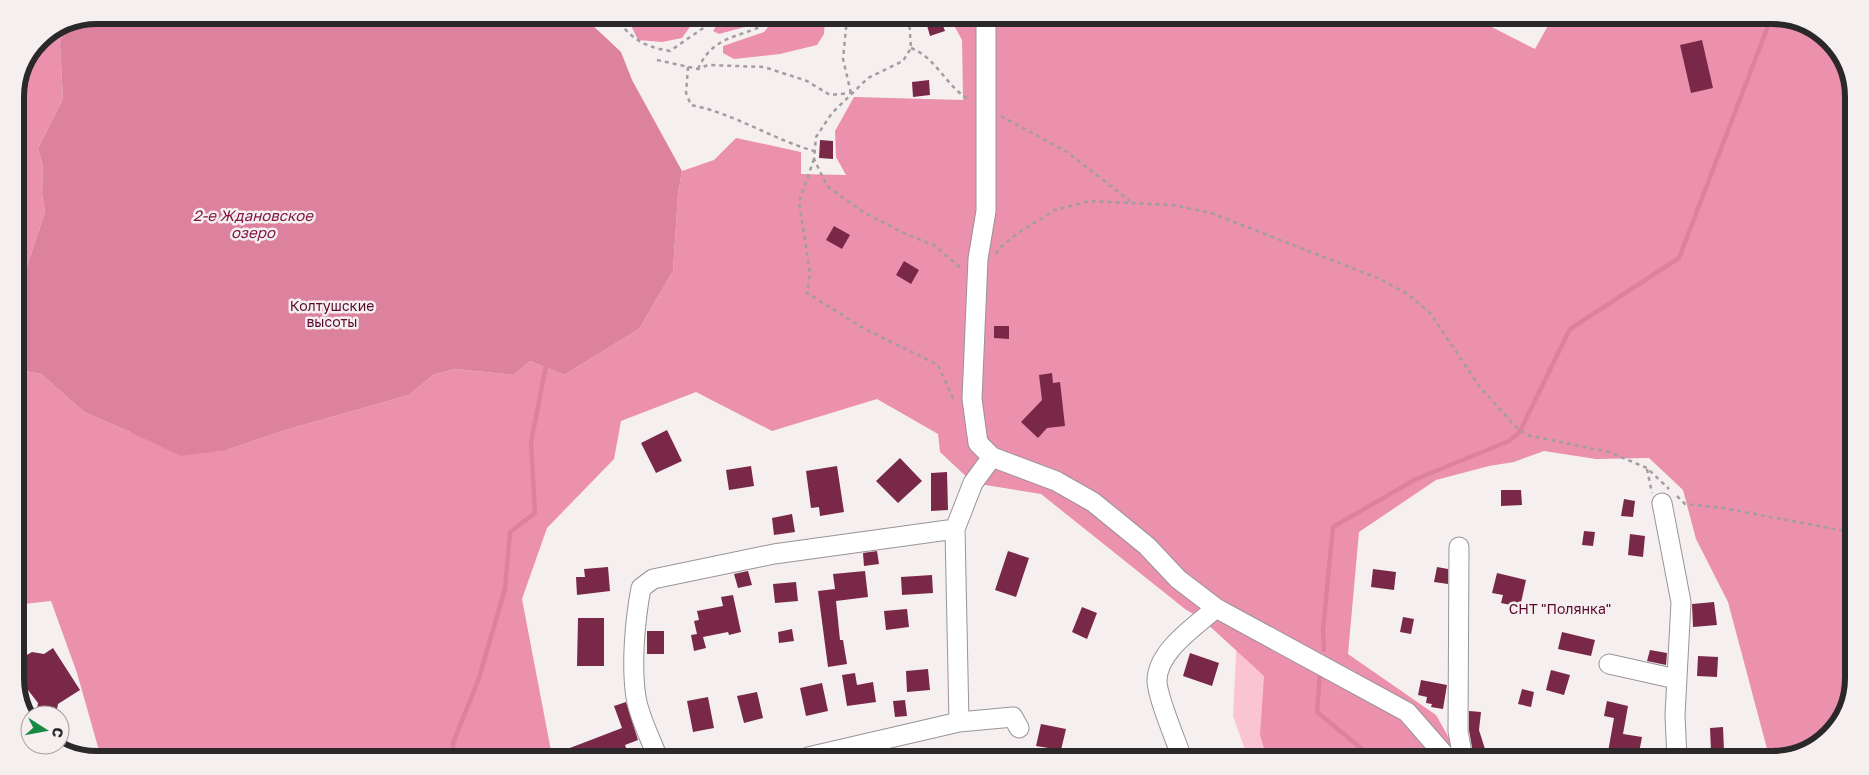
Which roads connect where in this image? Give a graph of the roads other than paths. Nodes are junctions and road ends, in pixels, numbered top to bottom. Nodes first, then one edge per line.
1 (986, 24) edge
2 (992, 457) junction
3 (1662, 503) road end
4 (955, 528) junction
5 (1458, 547) dead end
6 (1216, 608) junction
7 (1609, 664) dead end
8 (1676, 679) junction
9 (959, 722) junction
10 (1019, 728) dead end
11 (655, 751) edge
12 (830, 751) edge
13 (1180, 751) edge
14 (1441, 751) edge
15 (1462, 751) edge
16 (1677, 751) edge

1 - 2 street
2 - 4 street
2 - 6 street
3 - 8 street
4 - 9 street
4 - 11 street
5 - 15 street
6 - 13 street
6 - 14 street
7 - 8 street
8 - 16 street
9 - 10 street
9 - 12 street

